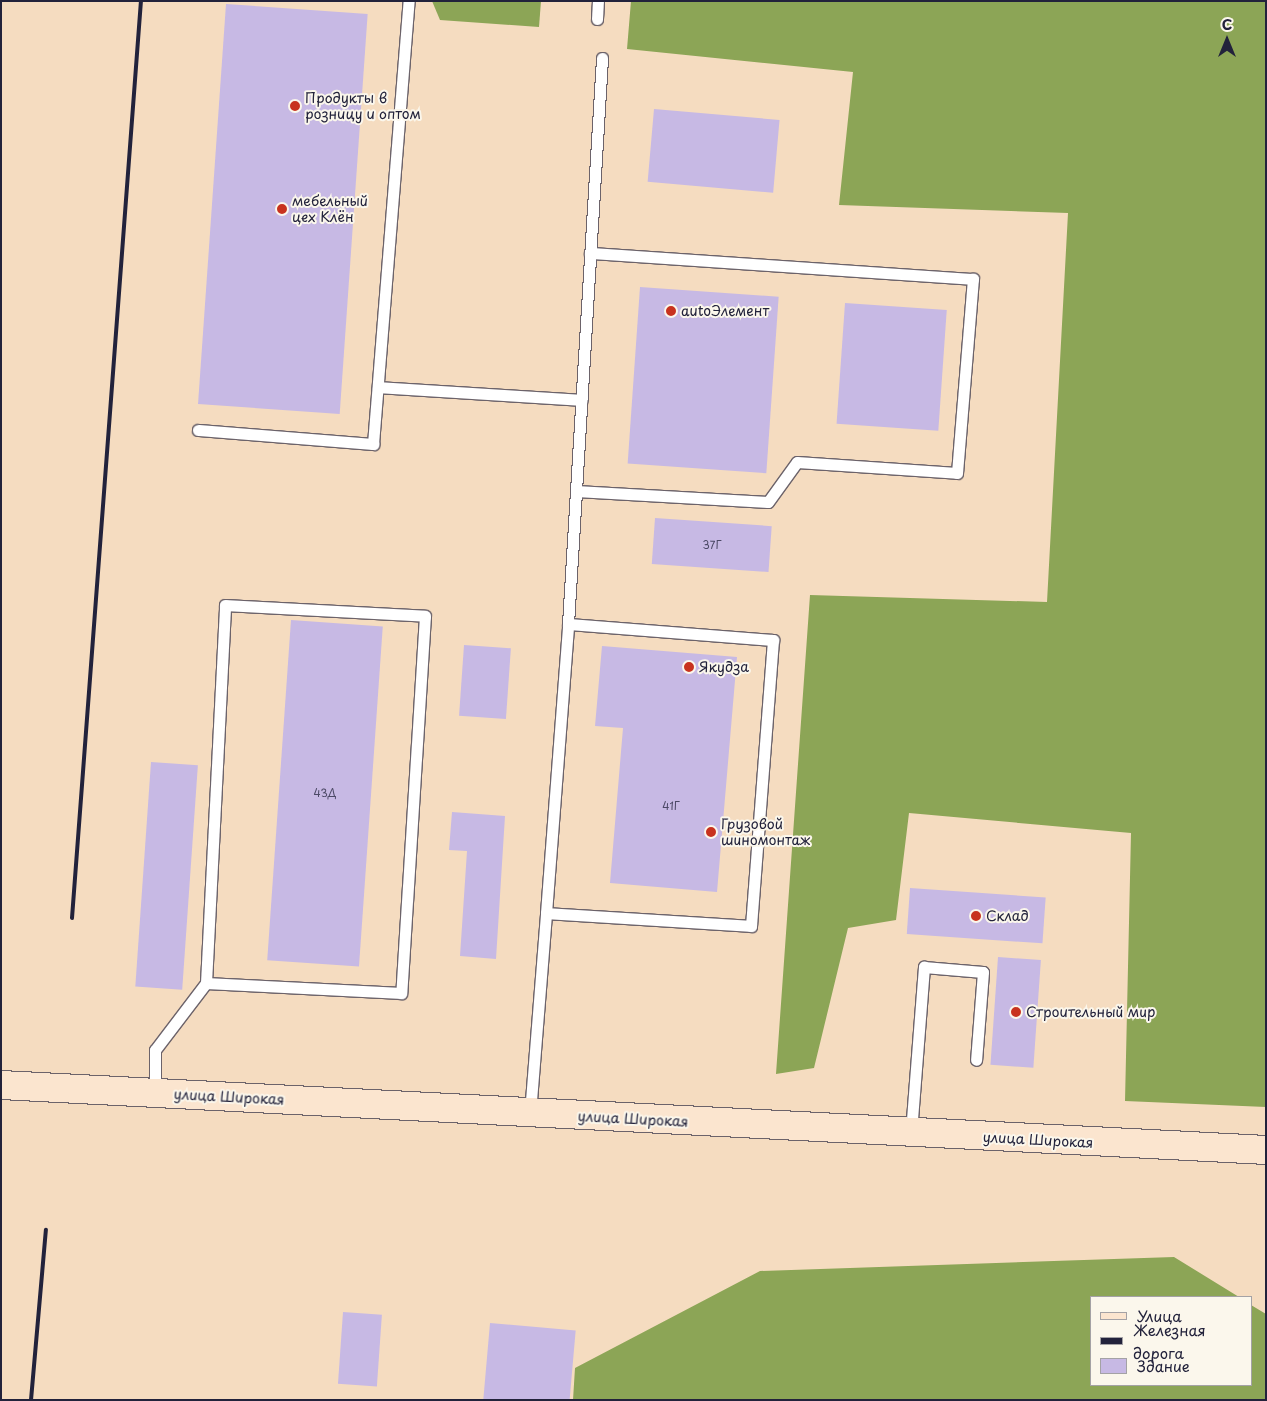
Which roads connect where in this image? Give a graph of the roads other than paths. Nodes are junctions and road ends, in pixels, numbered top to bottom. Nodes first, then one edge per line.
1 (408, 1) edge
2 (598, 1) edge
3 (597, 19) dead end
4 (602, 58) dead end
5 (590, 253) junction
6 (378, 387) junction
7 (582, 400) junction
8 (198, 430) dead end
9 (576, 491) junction
10 (568, 624) junction
11 (546, 913) junction
12 (206, 983) junction
13 (976, 1060) dead end
14 (1, 1085) edge
15 (156, 1093) junction
16 (530, 1113) junction
17 (910, 1134) junction
18 (1266, 1150) edge

1 - 6 lane
2 - 3 lane
4 - 5 lane
5 - 7 lane
5 - 9 lane
6 - 7 lane
6 - 8 lane
7 - 9 lane
9 - 10 lane
10 - 11 lane
10 - 11 lane
11 - 16 lane
12 - 12 lane
12 - 15 lane
13 - 17 lane
14 - 15 street, улица Широкая
15 - 16 street, улица Широкая
16 - 17 street, улица Широкая
17 - 18 street, улица Широкая

